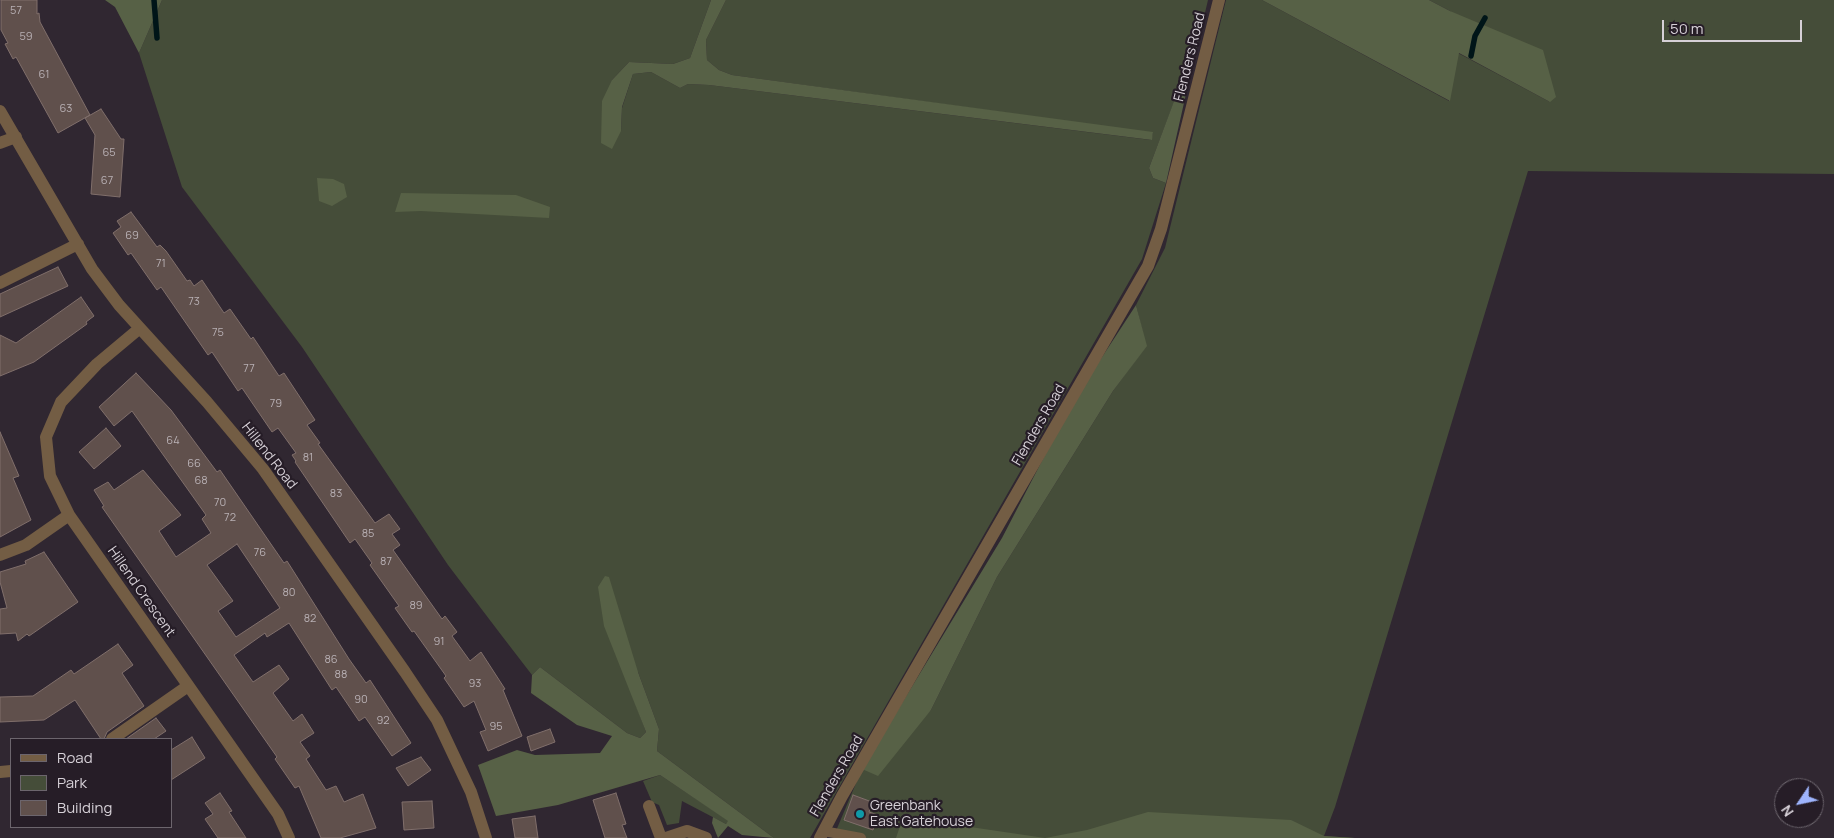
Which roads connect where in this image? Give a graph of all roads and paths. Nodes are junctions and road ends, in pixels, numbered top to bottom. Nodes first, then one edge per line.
1 (1219, 0) edge
2 (0, 110) edge
3 (16, 137) junction
4 (0, 144) edge
5 (78, 244) junction
6 (0, 284) edge
7 (140, 328) junction
8 (69, 515) junction
9 (0, 555) edge
10 (188, 686) junction
11 (113, 738) edge
12 (649, 806) dead end
13 (822, 834) edge
14 (289, 838) edge
15 (486, 838) edge
16 (661, 838) edge
17 (666, 838) edge
18 (706, 838) edge
19 (861, 838) edge

1 - 13 street, Flenders Road
2 - 3 street, Hillend Road
3 - 4 street
3 - 5 street, Hillend Road
5 - 6 street
5 - 7 street, Hillend Road
7 - 8 street, Hillend Crescent
7 - 15 street, Hillend Road
8 - 9 street
8 - 10 street, Hillend Crescent
10 - 11 street
10 - 14 street, Hillend Crescent
12 - 16 street
13 - 19 lane
17 - 18 street

